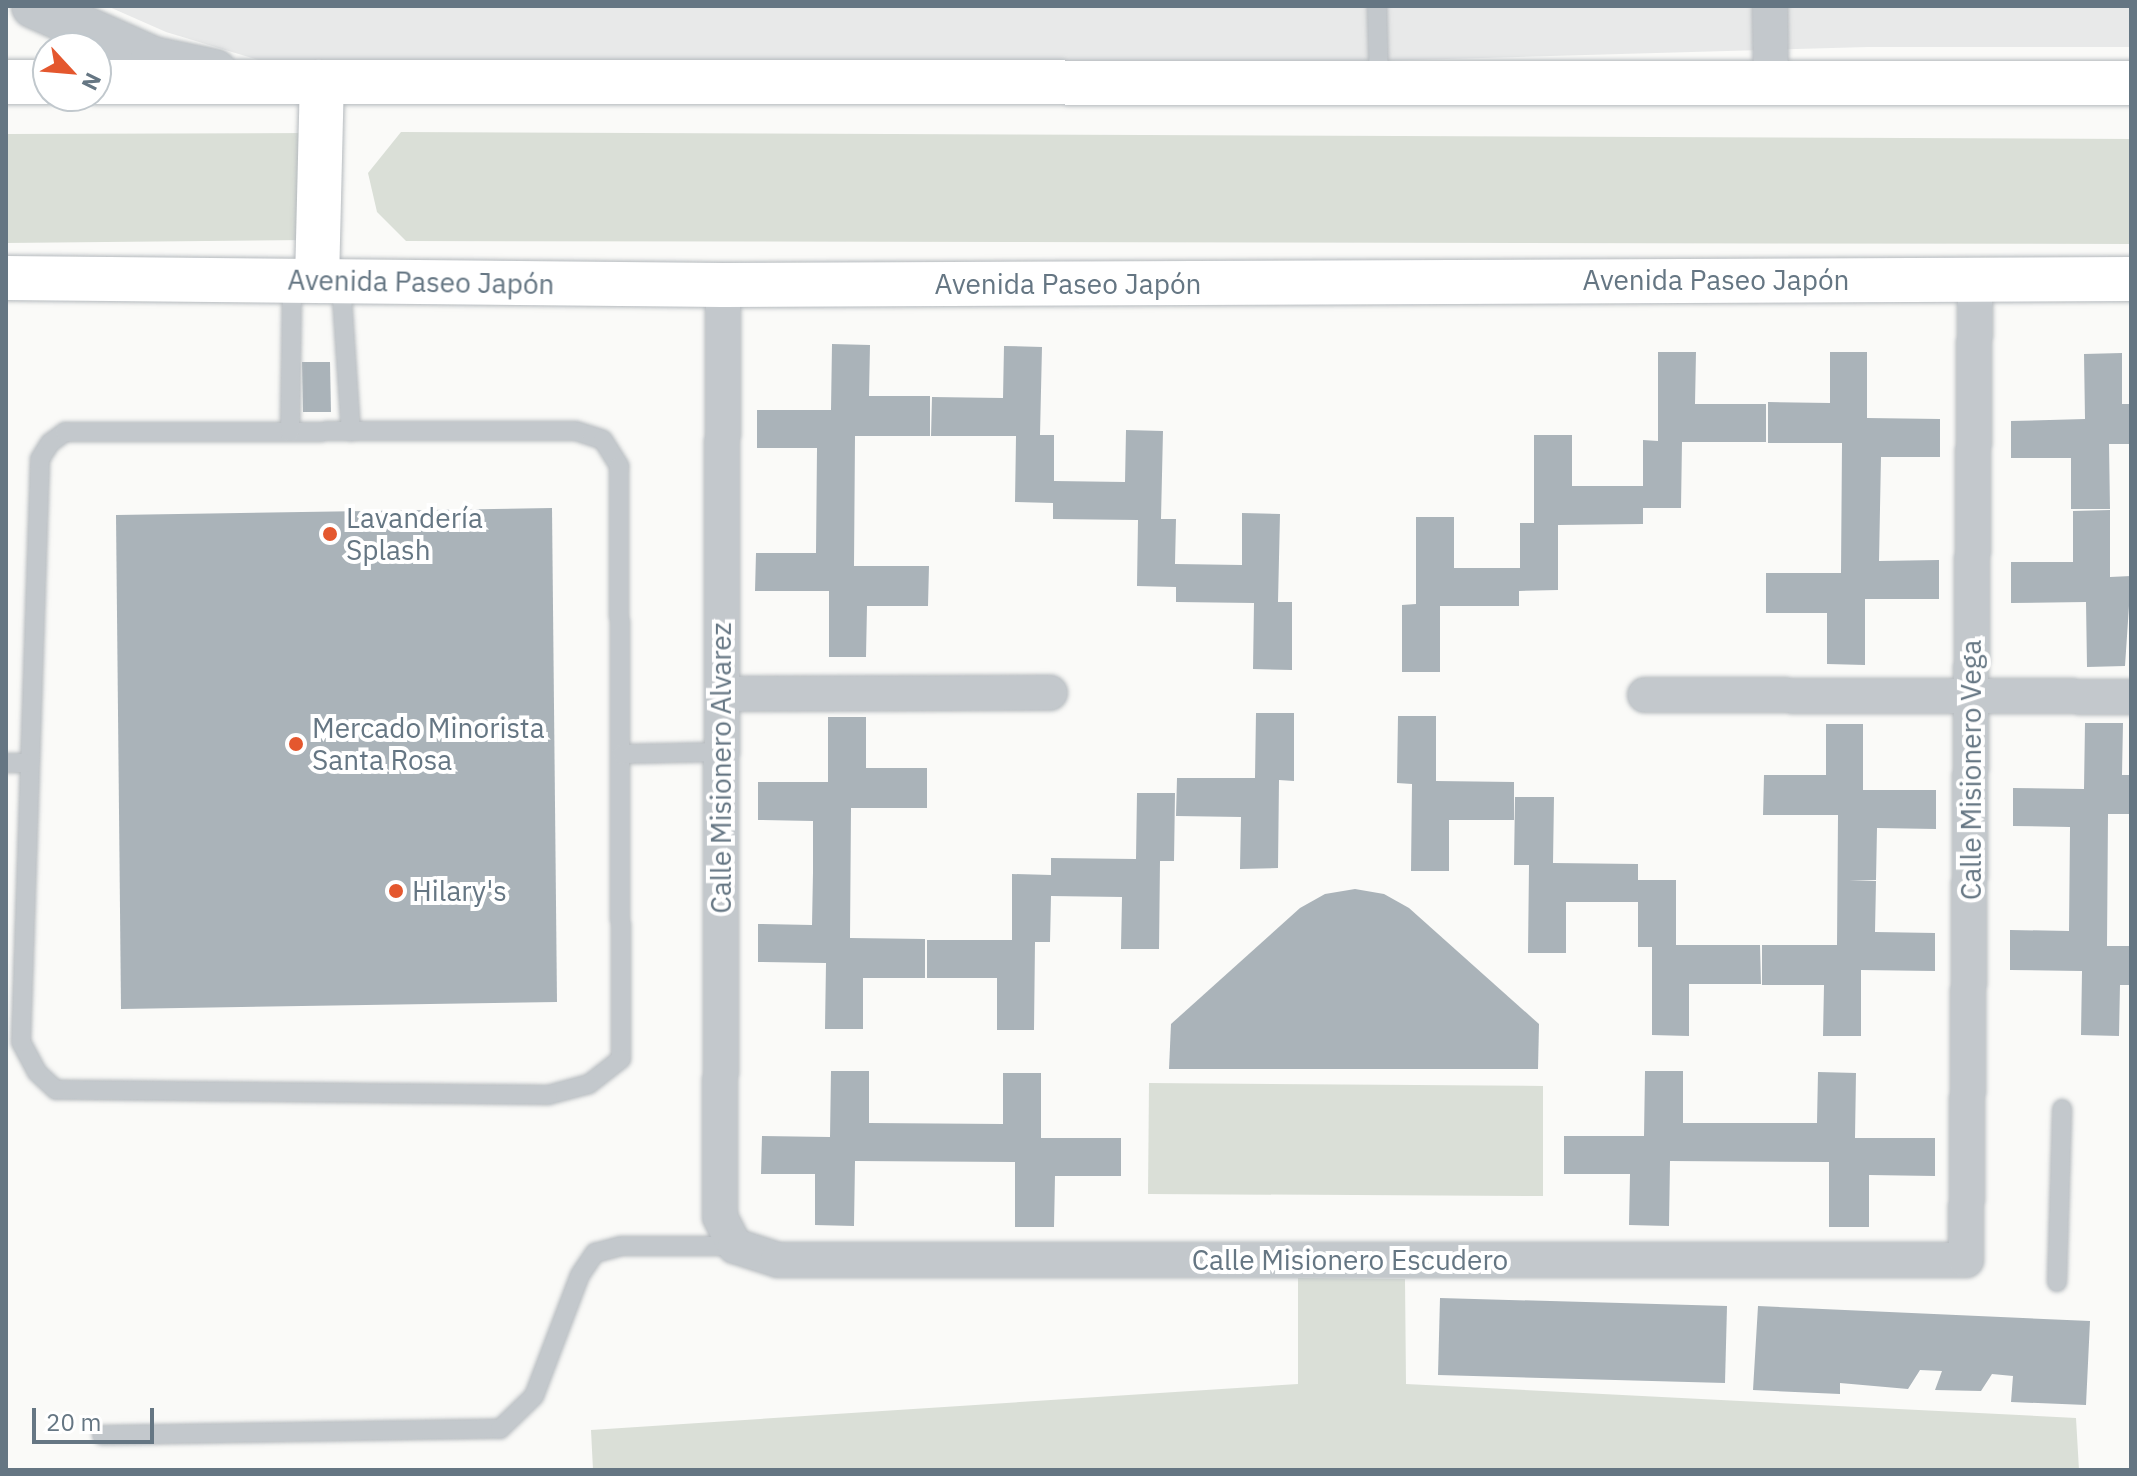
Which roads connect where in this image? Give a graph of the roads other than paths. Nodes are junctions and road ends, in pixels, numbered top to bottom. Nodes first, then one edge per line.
1 (34, 6) edge
2 (1377, 6) edge
3 (1770, 6) edge
4 (6, 82) edge
5 (32, 82) edge
6 (112, 82) edge
7 (260, 82) junction
8 (322, 82) junction
9 (1379, 83) junction
10 (1771, 83) junction
11 (2131, 83) edge
12 (6, 278) edge
13 (1975, 279) junction
14 (2131, 279) edge
15 (317, 281) junction
16 (723, 285) junction
17 (290, 432) junction
18 (351, 432) junction
19 (1050, 693) dead end
20 (722, 694) junction
21 (1645, 695) dead end
22 (1971, 697) junction
23 (2131, 697) edge
24 (721, 752) junction
25 (622, 754) junction
26 (6, 763) edge
27 (26, 763) junction
28 (2062, 1109) dead end
29 (735, 1246) junction
30 (1966, 1260) joint
31 (2057, 1282) dead end
32 (102, 1435) dead end

1 - 7 street
2 - 9 lane
3 - 10 street
4 - 5 main road
6 - 7 main road
7 - 8 main road
8 - 9 main road
8 - 15 main road
9 - 10 main road
10 - 11 main road
12 - 15 main road, Avenida Paseo Japón
13 - 14 main road, Avenida Paseo Japón
13 - 16 main road, Avenida Paseo Japón
13 - 22 street, Calle Misionero Vega
15 - 16 main road, Avenida Paseo Japón
15 - 17 lane
15 - 18 lane
16 - 20 street, Calle Misionero Alvarez
17 - 18 lane
17 - 27 lane
18 - 25 lane
19 - 20 street
20 - 24 street, Calle Misionero Alvarez
21 - 22 street
22 - 23 street
22 - 30 street, Calle Misionero Vega
24 - 25 lane
24 - 29 street, Calle Misionero Alvarez
25 - 27 lane
26 - 27 lane
28 - 31 lane
29 - 30 street, Calle Misionero Escudero
29 - 32 lane

